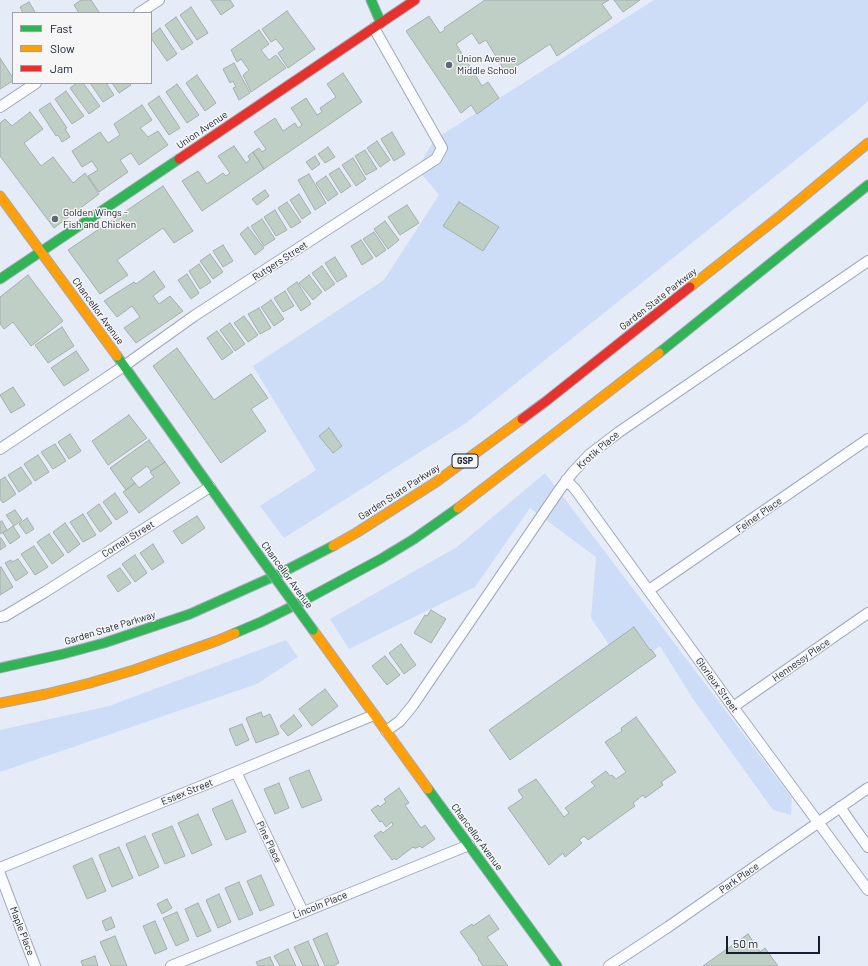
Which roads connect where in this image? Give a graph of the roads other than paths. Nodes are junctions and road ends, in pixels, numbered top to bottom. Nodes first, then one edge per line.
1 (159, 0) edge
2 (371, 0) edge
3 (415, 0) edge
4 (141, 12) edge
5 (378, 25) junction
6 (34, 84) edge
7 (0, 107) edge
8 (868, 143) edge
9 (868, 185) edge
10 (0, 196) edge
11 (41, 252) junction
12 (868, 261) edge
13 (0, 279) edge
14 (124, 366) junction
15 (868, 439) edge
16 (0, 449) edge
17 (566, 480) junction
18 (210, 487) junction
19 (649, 590) junction
20 (868, 613) edge
21 (0, 617) edge
22 (0, 668) edge
23 (0, 704) edge
24 (733, 707) junction
25 (374, 714) junction
26 (386, 731) junction
27 (236, 772) junction
28 (868, 788) edge
29 (840, 807) junction
30 (819, 822) junction
31 (469, 845) junction
32 (868, 847) edge
33 (0, 868) edge
34 (0, 874) edge
35 (868, 890) edge
36 (303, 912) junction
37 (36, 966) edge
38 (171, 966) edge
39 (557, 966) edge
40 (609, 966) edge

1 - 4 street
2 - 5 main road
3 - 5 main road, Union Avenue
5 - 11 main road, Union Avenue
5 - 14 street, Rutgers Street
6 - 7 street
8 - 22 main road, Garden State Parkway / GSP
9 - 23 main road
10 - 11 main road, Chancellor Avenue
11 - 13 main road, Union Avenue
11 - 14 main road, Chancellor Avenue
12 - 17 street, Krotik Place
14 - 16 street, Rutgers Street
14 - 18 main road, Chancellor Avenue
15 - 19 street, Feiner Place
17 - 19 street, Glorieux Street
17 - 26 street, Krotik Place
18 - 21 street, Cornell Street
18 - 25 main road, Chancellor Avenue, bridge
19 - 24 street, Glorieux Street
20 - 24 street, Hennessy Place
24 - 30 street, Glorieux Street
25 - 26 main road, Chancellor Avenue
25 - 27 street, Essex Street
26 - 31 main road, Chancellor Avenue
27 - 33 street, Essex Street
27 - 36 street, Pine Place
28 - 29 street, Park Place
29 - 30 street, Park Place
29 - 32 street
30 - 35 street, Glorieux Street
30 - 40 street, Park Place
31 - 36 street, Lincoln Place
31 - 39 main road, Chancellor Avenue
34 - 37 street, Maple Place
36 - 38 street, Lincoln Place

